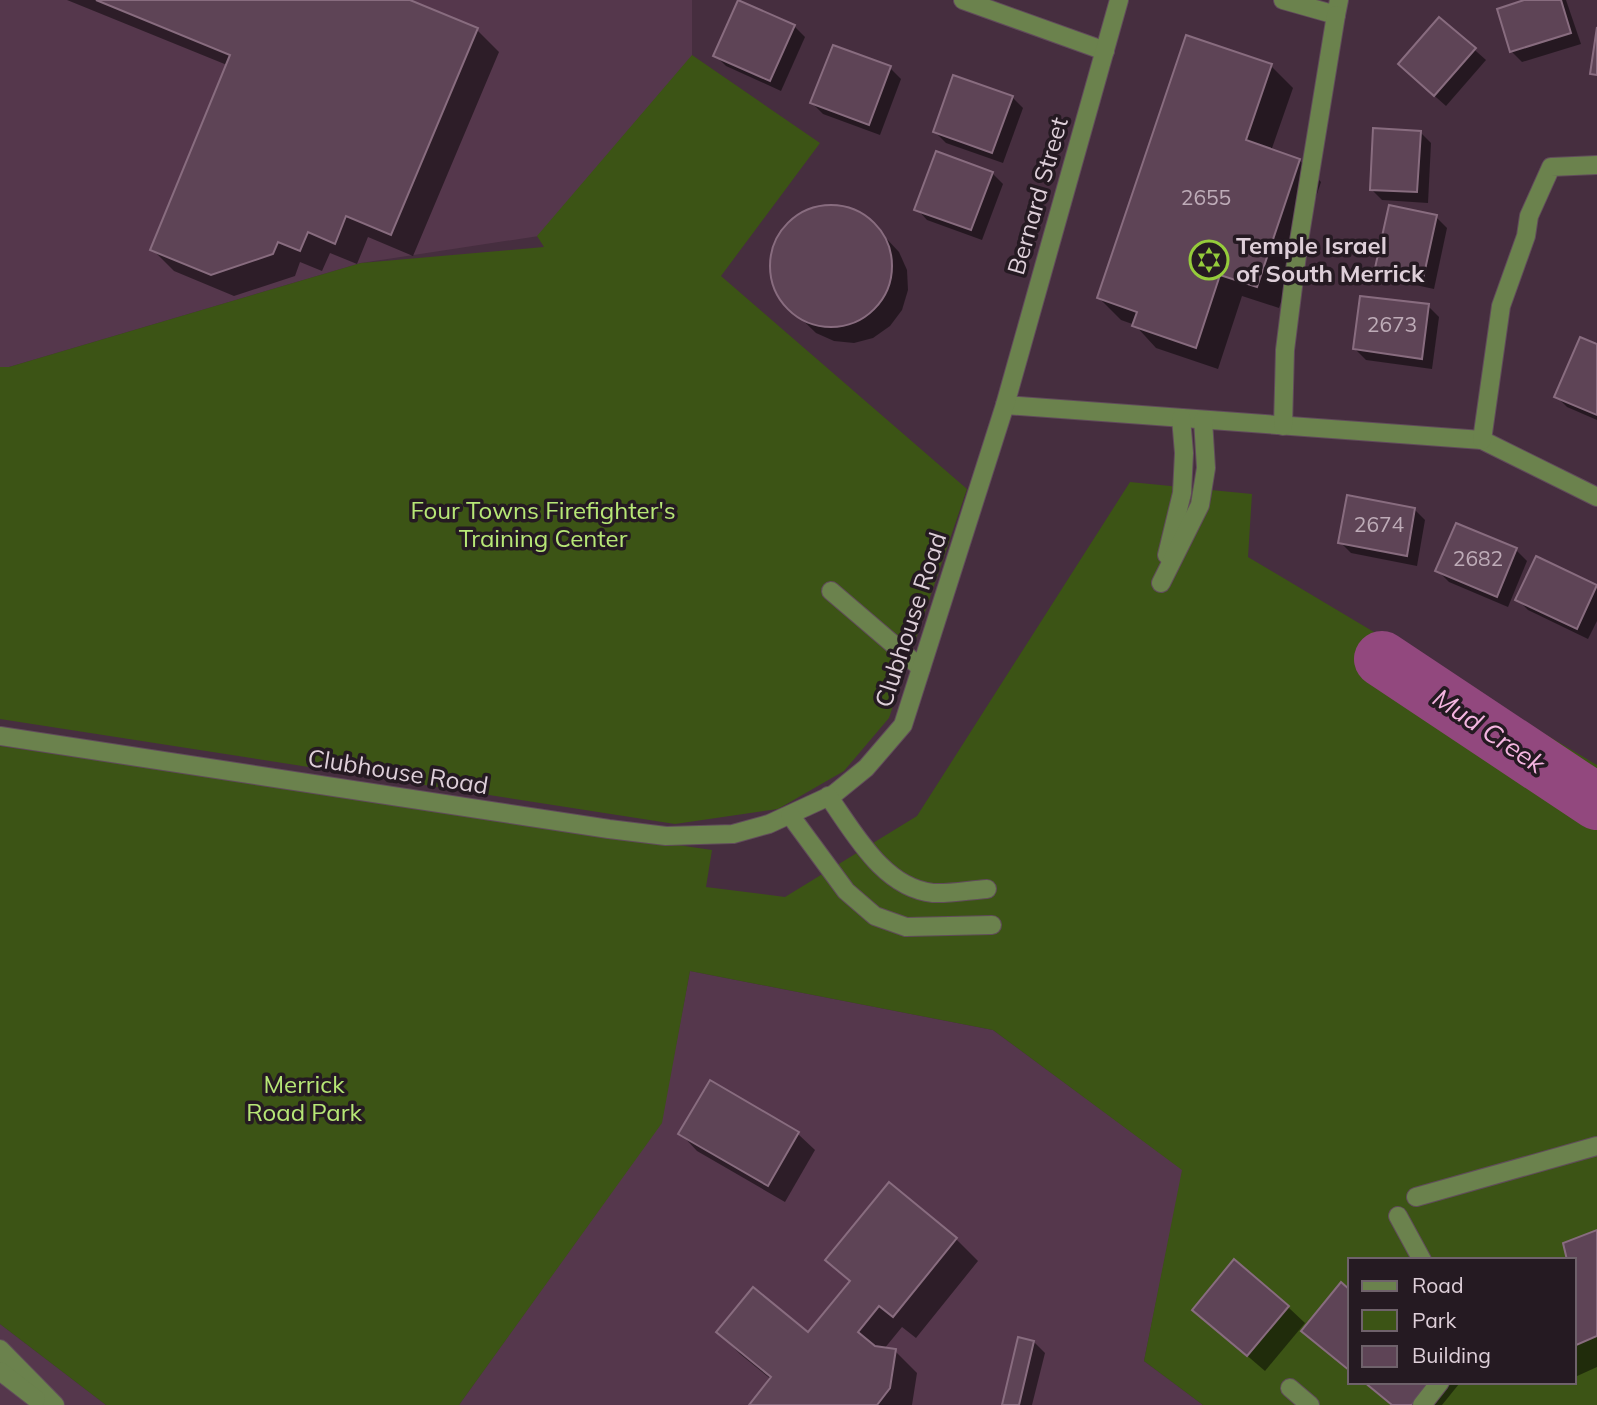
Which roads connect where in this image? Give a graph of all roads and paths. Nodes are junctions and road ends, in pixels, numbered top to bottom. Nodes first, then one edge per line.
1 (963, 0) edge
2 (1119, 0) edge
3 (1283, 0) edge
4 (1338, 7) edge
5 (1105, 51) junction
6 (1597, 165) edge
7 (1005, 405) junction
8 (1181, 418) junction
9 (1203, 420) junction
10 (1283, 426) junction
11 (1482, 440) junction
12 (1597, 497) edge
13 (831, 591) dead end
14 (921, 668) junction
15 (0, 736) edge
16 (828, 796) junction
17 (790, 815) junction
18 (987, 889) dead end
19 (992, 925) dead end
20 (1597, 1146) edge
21 (1416, 1197) dead end
22 (1398, 1216) dead end
23 (1421, 1258) edge
24 (0, 1349) edge
25 (0, 1371) edge
26 (1438, 1384) edge
27 (1290, 1388) dead end
28 (44, 1405) edge
29 (55, 1405) edge
30 (1310, 1405) edge
31 (1422, 1405) edge

1 - 5 street
2 - 5 street, Bernard Street
3 - 4 street
4 - 10 street
5 - 7 street, Bernard Street
6 - 11 street
7 - 8 street
7 - 14 street, Clubhouse Road
8 - 9 street
8 - 9 street
9 - 10 street
10 - 11 street
11 - 12 street
13 - 14 street
14 - 16 street, Clubhouse Road
15 - 17 street, Clubhouse Road
16 - 17 street, Clubhouse Road
16 - 18 street
17 - 19 street
20 - 21 street
22 - 23 street
24 - 29 street
25 - 28 street
26 - 31 street
27 - 30 street

